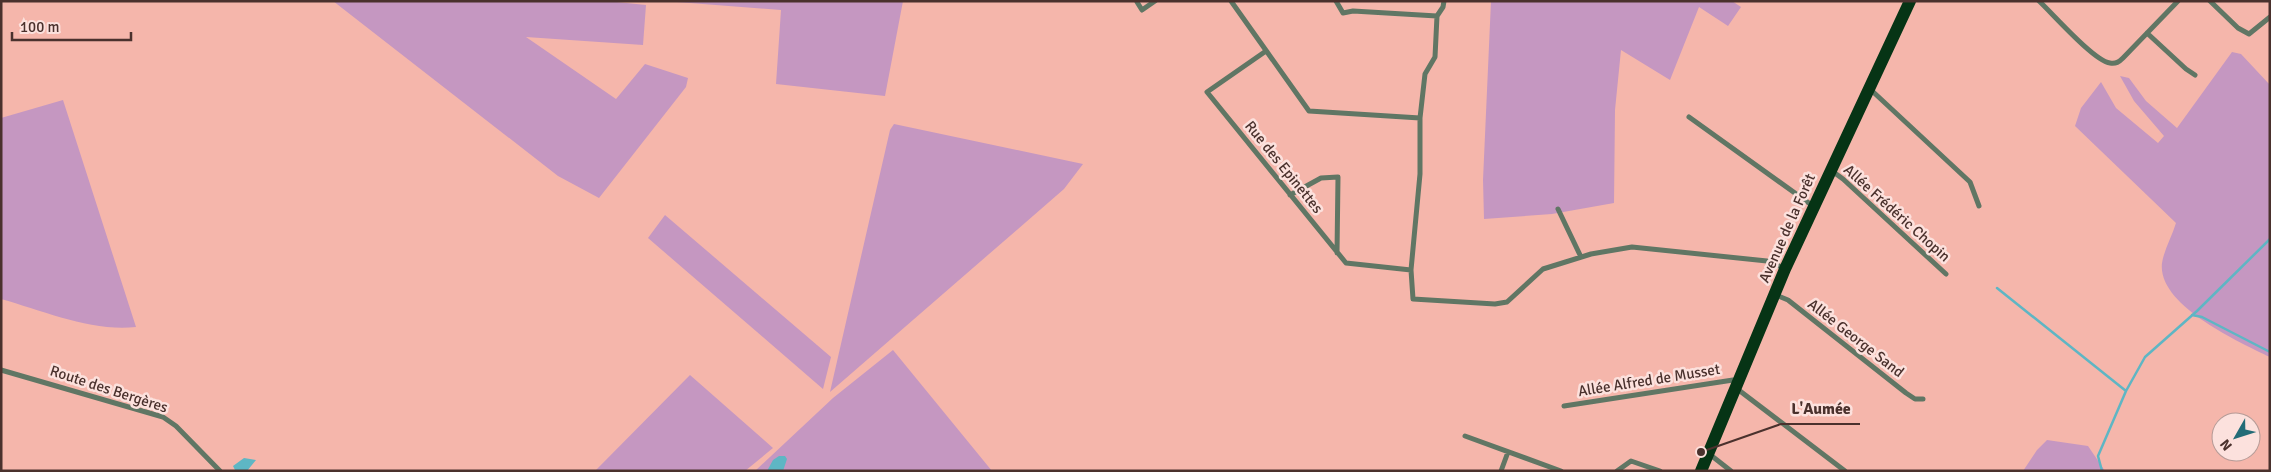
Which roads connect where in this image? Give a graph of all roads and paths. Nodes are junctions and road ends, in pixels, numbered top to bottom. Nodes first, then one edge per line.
1 (1155, 1) edge
2 (1231, 1) edge
3 (1336, 1) edge
4 (1444, 1) edge
5 (1910, 1) edge
6 (2039, 1) edge
7 (2178, 1) edge
8 (2210, 1) edge
9 (1137, 2) edge
10 (1438, 16) junction
11 (2270, 17) edge
12 (2147, 33) junction
13 (1266, 52) junction
14 (2194, 75) dead end
15 (1869, 89) junction
16 (1689, 117) dead end
17 (1420, 118) junction
18 (1831, 170) junction
19 (1290, 195) junction
20 (1814, 206) junction
21 (1979, 206) dead end
22 (1558, 209) dead end
23 (1337, 253) junction
24 (1581, 257) junction
25 (1785, 269) junction
26 (1411, 270) junction
27 (1946, 274) dead end
28 (1774, 295) junction
29 (1, 370) edge
30 (1737, 385) junction
31 (1923, 398) dead end
32 (1564, 406) dead end
33 (1466, 436) dead end
34 (1508, 452) junction
35 (1708, 453) junction
36 (220, 471) edge
37 (1502, 471) edge
38 (1560, 471) edge
39 (1617, 471) edge
40 (1660, 471) edge
41 (1701, 471) edge
42 (1732, 471) edge
43 (1845, 471) edge

1 - 9 street
2 - 13 street
3 - 10 street
4 - 10 street
5 - 15 main road, Avenue de la Forêt
6 - 12 street
7 - 12 street
8 - 11 street
10 - 17 street
12 - 14 street
13 - 17 street
13 - 19 street, Rue des Epinettes
15 - 18 main road, Avenue de la Forêt
15 - 21 street
16 - 20 street
17 - 26 street
18 - 20 main road, Avenue de la Forêt
18 - 27 street, Allée Frédéric Chopin
19 - 23 street, Rue des Epinettes
19 - 23 street
20 - 25 main road, Avenue de la Forêt
22 - 24 street
23 - 26 street, Rue des Epinettes
24 - 25 street
24 - 26 street
25 - 28 main road, Avenue de la Forêt
28 - 30 main road, Avenue de la Forêt
28 - 31 street, Allée George Sand
29 - 36 street, Route des Bergères
30 - 32 street, Allée Alfred de Musset
30 - 35 main road, Avenue de la Forêt
30 - 43 street
33 - 34 street
34 - 37 street
34 - 38 street
35 - 41 main road, Avenue de la Forêt
35 - 42 street
39 - 40 street

